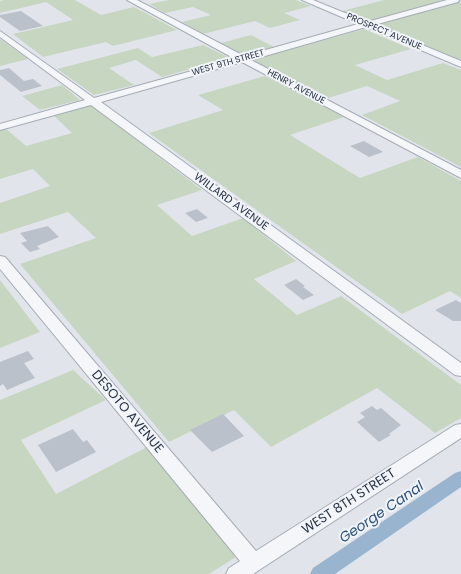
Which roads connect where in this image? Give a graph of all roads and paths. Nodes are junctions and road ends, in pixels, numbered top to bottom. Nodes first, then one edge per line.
1 (131, 0) edge
2 (306, 0) edge
3 (455, 0) edge
4 (366, 25) junction
5 (0, 32) edge
6 (242, 59) junction
7 (461, 64) edge
8 (93, 101) junction
9 (0, 127) edge
10 (461, 175) edge
11 (0, 260) edge
12 (461, 371) edge
13 (461, 430) edge
14 (254, 563) junction
15 (236, 574) edge

1 - 6 street, HENRY AVENUE
2 - 4 street, PROSPECT AVENUE
3 - 4 street, WEST 9TH STREET
4 - 6 street, WEST 9TH STREET
4 - 7 street, PROSPECT AVENUE
5 - 8 street, WILLARD AVENUE
6 - 8 street, WEST 9TH STREET
6 - 10 street, HENRY AVENUE
8 - 9 street, WEST 9TH STREET
8 - 12 street, WILLARD AVENUE
11 - 14 street, DESOTO AVENUE
13 - 14 street, WEST 8TH STREET
14 - 15 street, WEST 8TH STREET

